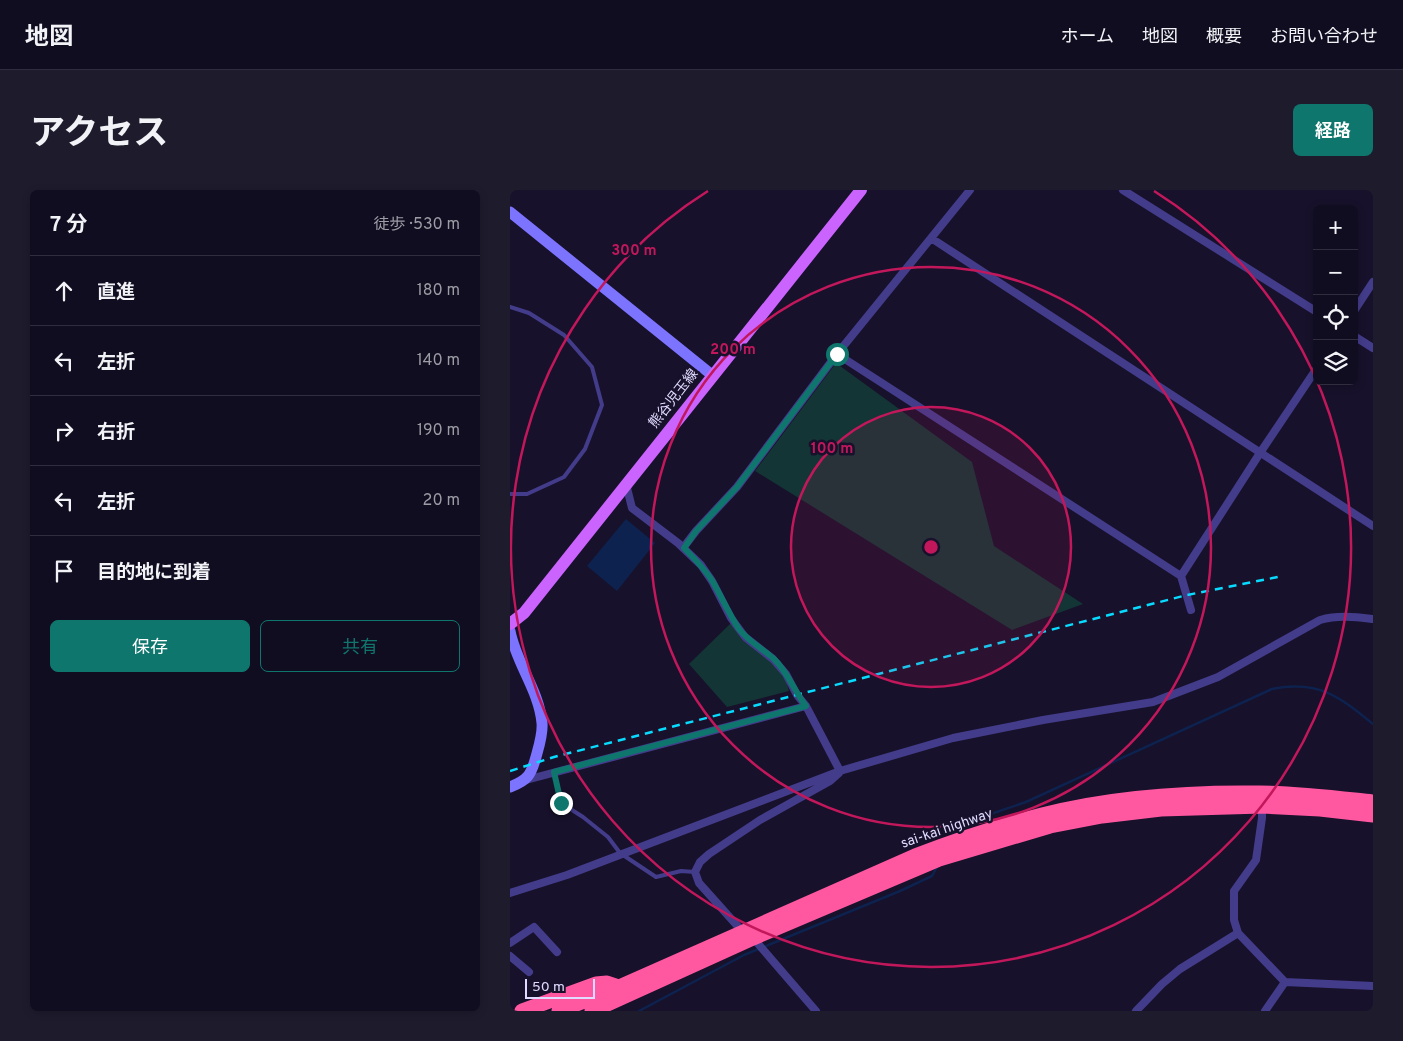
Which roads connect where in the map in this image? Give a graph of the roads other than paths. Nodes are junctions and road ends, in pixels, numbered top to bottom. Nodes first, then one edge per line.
1 (861, 190) edge
2 (970, 190) edge
3 (1123, 190) edge
4 (510, 212) edge
5 (931, 238) junction
6 (1373, 282) edge
7 (1358, 306) edge
8 (510, 308) edge
9 (1313, 309) edge
10 (1358, 339) edge
11 (1373, 348) edge
12 (837, 354) junction
13 (1313, 374) edge
14 (712, 375) junction
15 (1260, 452) junction
16 (626, 484) junction
17 (510, 494) edge
18 (1373, 526) edge
19 (684, 548) junction
20 (1181, 576) junction
21 (1191, 610) dead end
22 (1373, 618) edge
23 (510, 624) edge
24 (510, 631) edge
25 (806, 706) junction
26 (840, 771) junction
27 (554, 772) junction
28 (526, 780) junction
29 (510, 787) edge
30 (1373, 802) edge
31 (1262, 806) junction
32 (1373, 815) edge
33 (620, 853) junction
34 (695, 872) junction
35 (510, 893) edge
36 (1238, 932) junction
37 (748, 935) junction
38 (510, 943) edge
39 (557, 952) dead end
40 (510, 956) edge
41 (529, 972) dead end
42 (1285, 982) junction
43 (1373, 986) edge
44 (626, 991) junction
45 (522, 1011) edge
46 (559, 1011) edge
47 (592, 1011) edge
48 (614, 1011) edge
49 (816, 1011) edge
50 (1136, 1011) edge
51 (1265, 1011) edge

1 - 14 main road, 熊谷児玉線
2 - 5 street
3 - 9 street
4 - 14 street
5 - 12 street
5 - 15 street
6 - 7 street
8 - 17 lane
10 - 11 street
12 - 19 street
12 - 20 street
13 - 15 street
14 - 16 main road, 熊谷児玉線
15 - 18 street
15 - 20 street
16 - 19 street
16 - 23 main road, 熊谷児玉線
19 - 25 street
20 - 21 street
22 - 26 street
24 - 28 street
25 - 26 street
25 - 27 street
26 - 33 street
26 - 34 street
27 - 28 street
27 - 33 lane
28 - 29 street
30 - 37 highway, sai-kai highway
31 - 32 highway, sai-kai highway
31 - 36 street
31 - 37 highway, sai-kai highway
33 - 34 lane
33 - 35 street
34 - 37 street
36 - 42 street
36 - 50 street
37 - 44 highway, sai-kai highway
37 - 49 street
38 - 39 street
40 - 41 street
42 - 43 street
42 - 51 street
44 - 45 highway
44 - 46 highway, sai-kai highway
44 - 47 highway, sai-kai highway
44 - 48 highway

